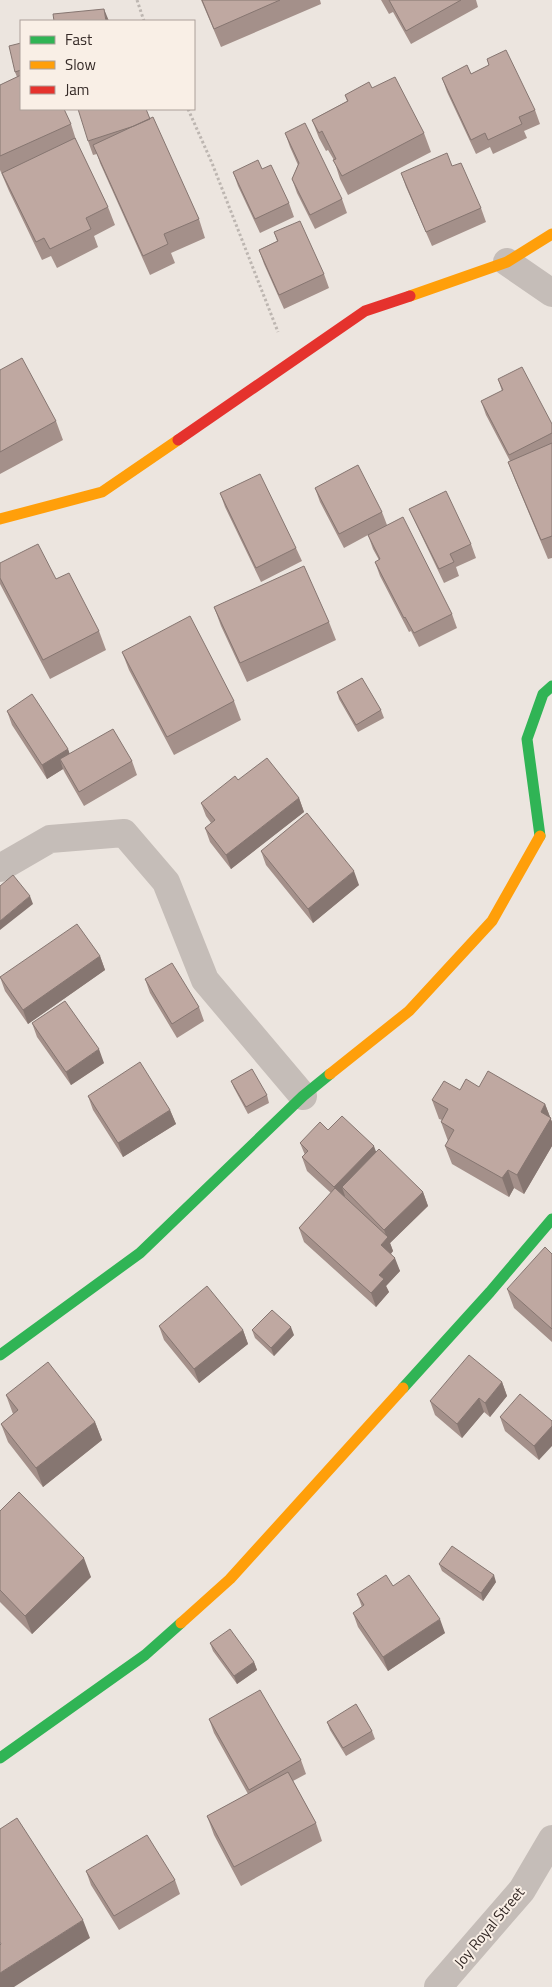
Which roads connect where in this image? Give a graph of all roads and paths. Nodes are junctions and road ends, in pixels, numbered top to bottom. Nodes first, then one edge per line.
1 (137, 0) edge
2 (144, 20) edge
3 (188, 110) edge
4 (552, 234) edge
5 (507, 262) junction
6 (552, 294) edge
7 (290, 363) junction
8 (0, 519) edge
9 (552, 686) edge
10 (546, 842) edge
11 (0, 868) edge
12 (303, 1096) junction
13 (552, 1219) edge
14 (0, 1355) edge
15 (0, 1758) edge
16 (552, 1839) edge
17 (438, 1987) edge

1 - 2 path
3 - 7 path
4 - 5 street
5 - 6 street
5 - 7 street
7 - 8 street
9 - 10 street
10 - 12 street
11 - 12 street
12 - 14 street
13 - 15 street
16 - 17 street, Joy Royal Street

